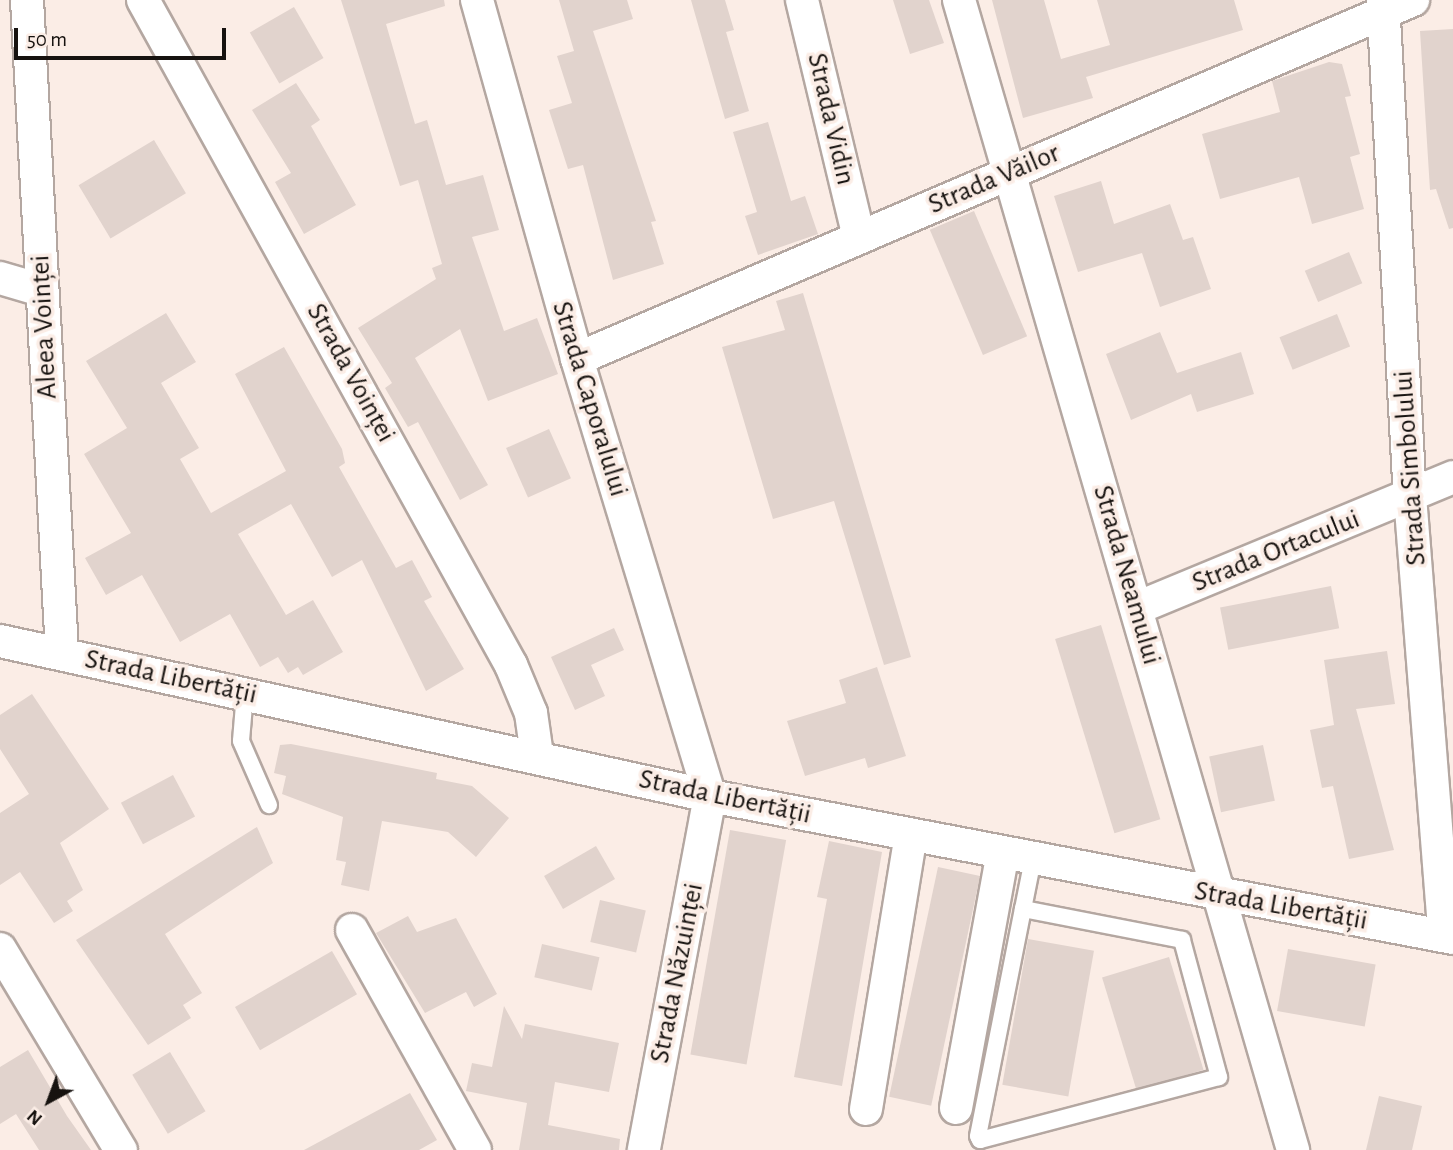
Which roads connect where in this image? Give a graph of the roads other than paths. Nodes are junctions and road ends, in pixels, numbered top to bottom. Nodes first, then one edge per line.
1 (27, 0) edge
2 (143, 0) edge
3 (477, 0) edge
4 (802, 0) edge
5 (959, 0) edge
6 (1413, 0) edge
7 (1384, 6) edge
8 (1010, 172) junction
9 (859, 237) junction
10 (0, 278) edge
11 (41, 290) junction
12 (577, 359) junction
13 (1453, 477) edge
14 (1410, 496) junction
15 (1453, 500) edge
16 (1137, 608) junction
17 (0, 641) edge
18 (62, 653) junction
19 (245, 692) junction
20 (1441, 700) edge
21 (537, 755) junction
22 (710, 796) junction
23 (269, 805) dead end
24 (911, 835) junction
25 (1003, 853) junction
26 (1033, 859) junction
27 (1219, 895) junction
28 (1023, 909) junction
29 (352, 930) dead end
30 (1449, 937) edge
31 (0, 949) edge
32 (956, 1108) dead end
33 (866, 1109) dead end
34 (121, 1150) edge
35 (475, 1150) edge
36 (644, 1150) edge
37 (1293, 1150) edge

1 - 11 street, Aleea Voinței
2 - 21 street, Strada Voinței
3 - 12 street, Strada Caporalului
4 - 9 street, Strada Vidin
5 - 8 street, Strada Neamului
6 - 7 street, Strada Văilor
7 - 8 street, Strada Văilor
7 - 14 street, Strada Simbolului
8 - 9 street, Strada Văilor
8 - 16 street, Strada Neamului
9 - 12 street, Strada Văilor
10 - 11 street
11 - 18 street, Aleea Voinței
12 - 22 street, Strada Caporalului
13 - 14 street, Strada Ortacului
14 - 15 street
14 - 16 street, Strada Ortacului
14 - 20 street, Strada Simbolului
16 - 27 street, Strada Neamului
17 - 18 street, Strada Libertății
18 - 19 street, Strada Libertății
19 - 21 street, Strada Libertății
19 - 23 lane
20 - 30 street, Strada Simbolului
21 - 22 street, Strada Libertății
22 - 24 street, Strada Libertății
22 - 36 street, Strada Năzuinței
24 - 25 street, Strada Libertății
24 - 33 street
25 - 26 street, Strada Libertății
25 - 32 street
26 - 27 street, Strada Libertății
26 - 28 lane
27 - 30 street, Strada Libertății
27 - 37 street, Strada Neamului
28 - 28 lane
29 - 35 street
31 - 34 street

